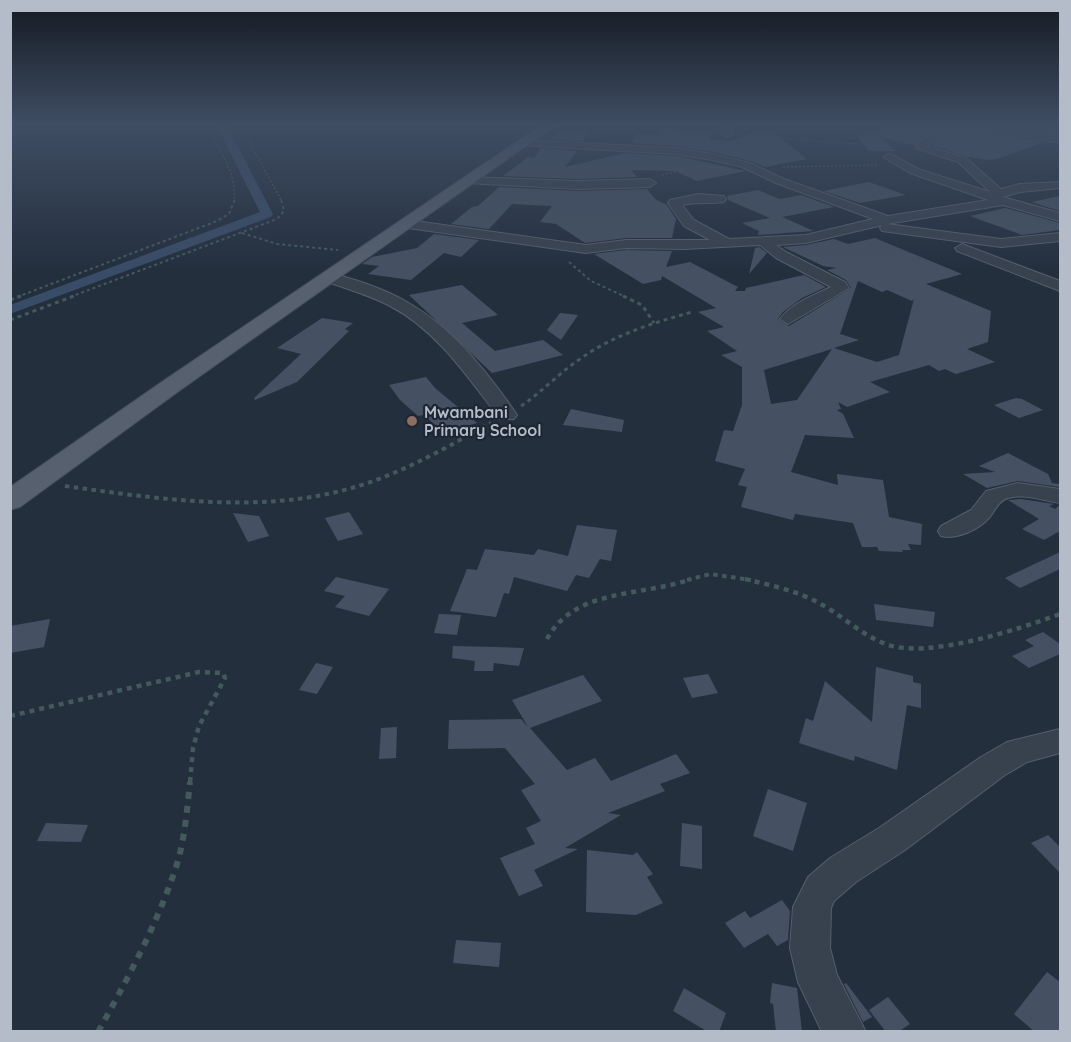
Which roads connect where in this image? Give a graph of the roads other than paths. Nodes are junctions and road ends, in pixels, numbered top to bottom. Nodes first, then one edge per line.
1 (482, 173) edge
2 (631, 173) edge
3 (647, 173) edge
4 (762, 173) edge
5 (926, 173) edge
6 (977, 173) edge
7 (470, 181) junction
8 (1060, 186) edge
9 (999, 197) junction
10 (665, 199) junction
11 (720, 200) dead end
12 (941, 211) junction
13 (1060, 218) edge
14 (887, 220) junction
15 (408, 224) junction
16 (872, 225) junction
17 (940, 236) junction
18 (1060, 237) edge
19 (764, 242) junction
20 (728, 243) junction
21 (330, 278) junction
22 (1060, 286) edge
23 (788, 319) dead end
24 (507, 415) road end
25 (1060, 496) edge
26 (10, 501) edge
27 (950, 531) dead end
28 (1060, 741) edge
29 (845, 1032) edge

1 - 7 main road
2 - 7 street
3 - 10 street
4 - 14 street
5 - 9 street
6 - 9 street
7 - 15 main road
8 - 9 street
9 - 12 street
9 - 13 street
10 - 11 street
10 - 20 street
12 - 14 street
12 - 17 street
14 - 16 street
15 - 20 street
15 - 21 main road
16 - 17 street
16 - 19 street
17 - 18 street
17 - 22 street
19 - 20 street
19 - 23 street
21 - 24 street
21 - 26 main road
25 - 27 street
28 - 29 street

